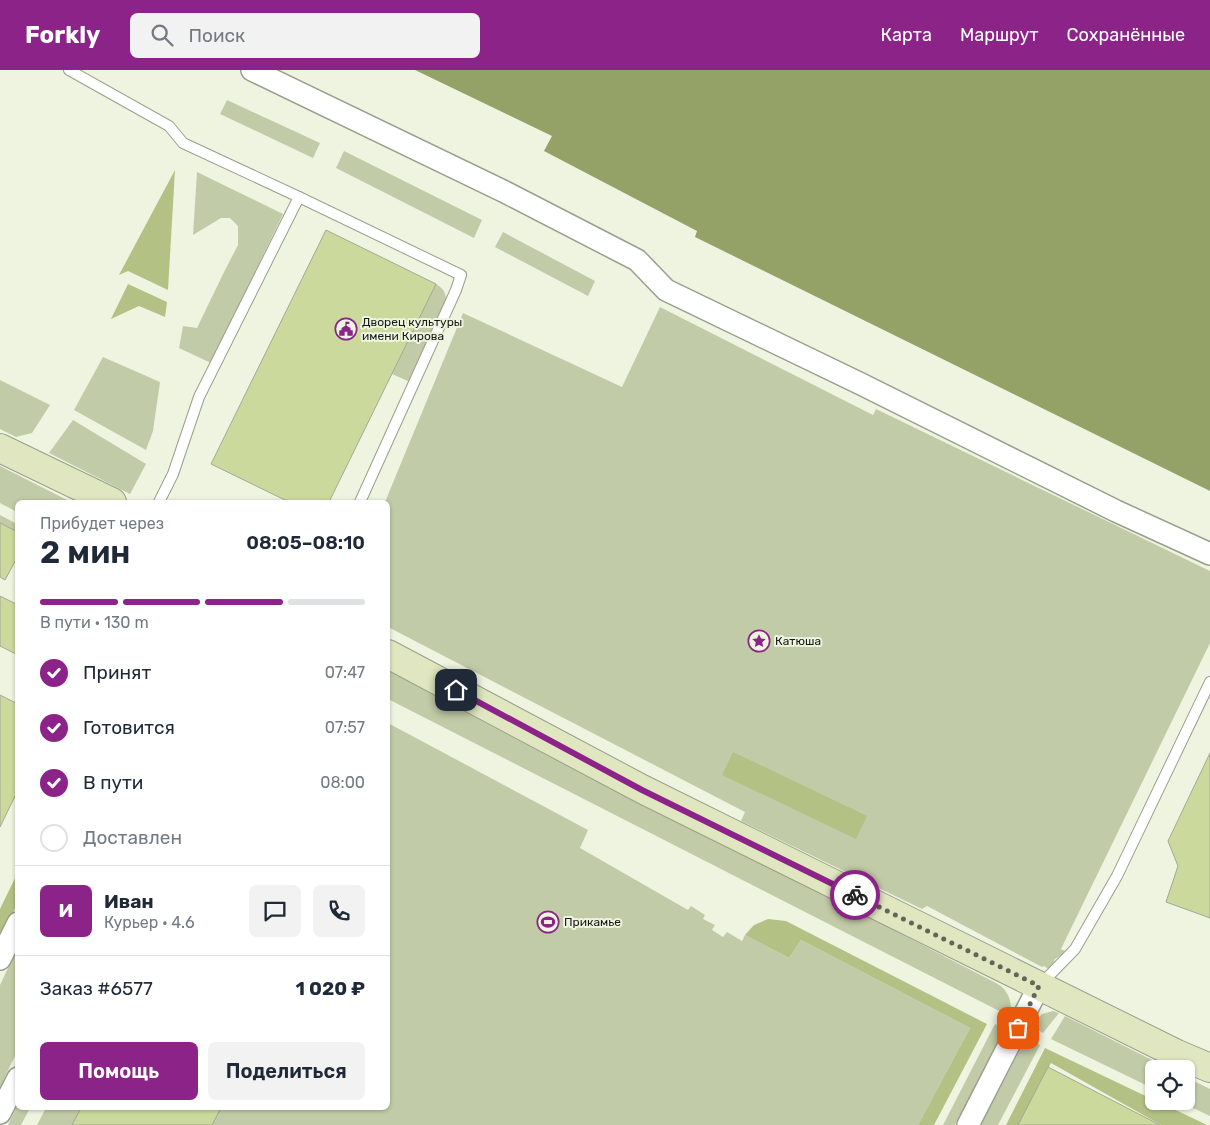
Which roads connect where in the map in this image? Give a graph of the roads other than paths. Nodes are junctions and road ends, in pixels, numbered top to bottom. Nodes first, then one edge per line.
1 (69, 70) edge
2 (252, 70) edge
3 (299, 197) junction
4 (0, 448) edge
5 (108, 500) edge
6 (160, 500) edge
7 (361, 500) edge
8 (1210, 554) edge
9 (390, 655) edge
10 (1210, 682) edge
11 (15, 929) edge
12 (0, 959) edge
13 (1039, 986) junction
14 (1210, 1068) edge
15 (15, 1084) edge
16 (0, 1113) edge
17 (968, 1125) edge

1 - 3 lane
2 - 8 street
3 - 6 lane
3 - 7 lane
4 - 5 street
9 - 13 street
10 - 13 lane
11 - 12 street
13 - 14 street
13 - 17 street
15 - 16 street

